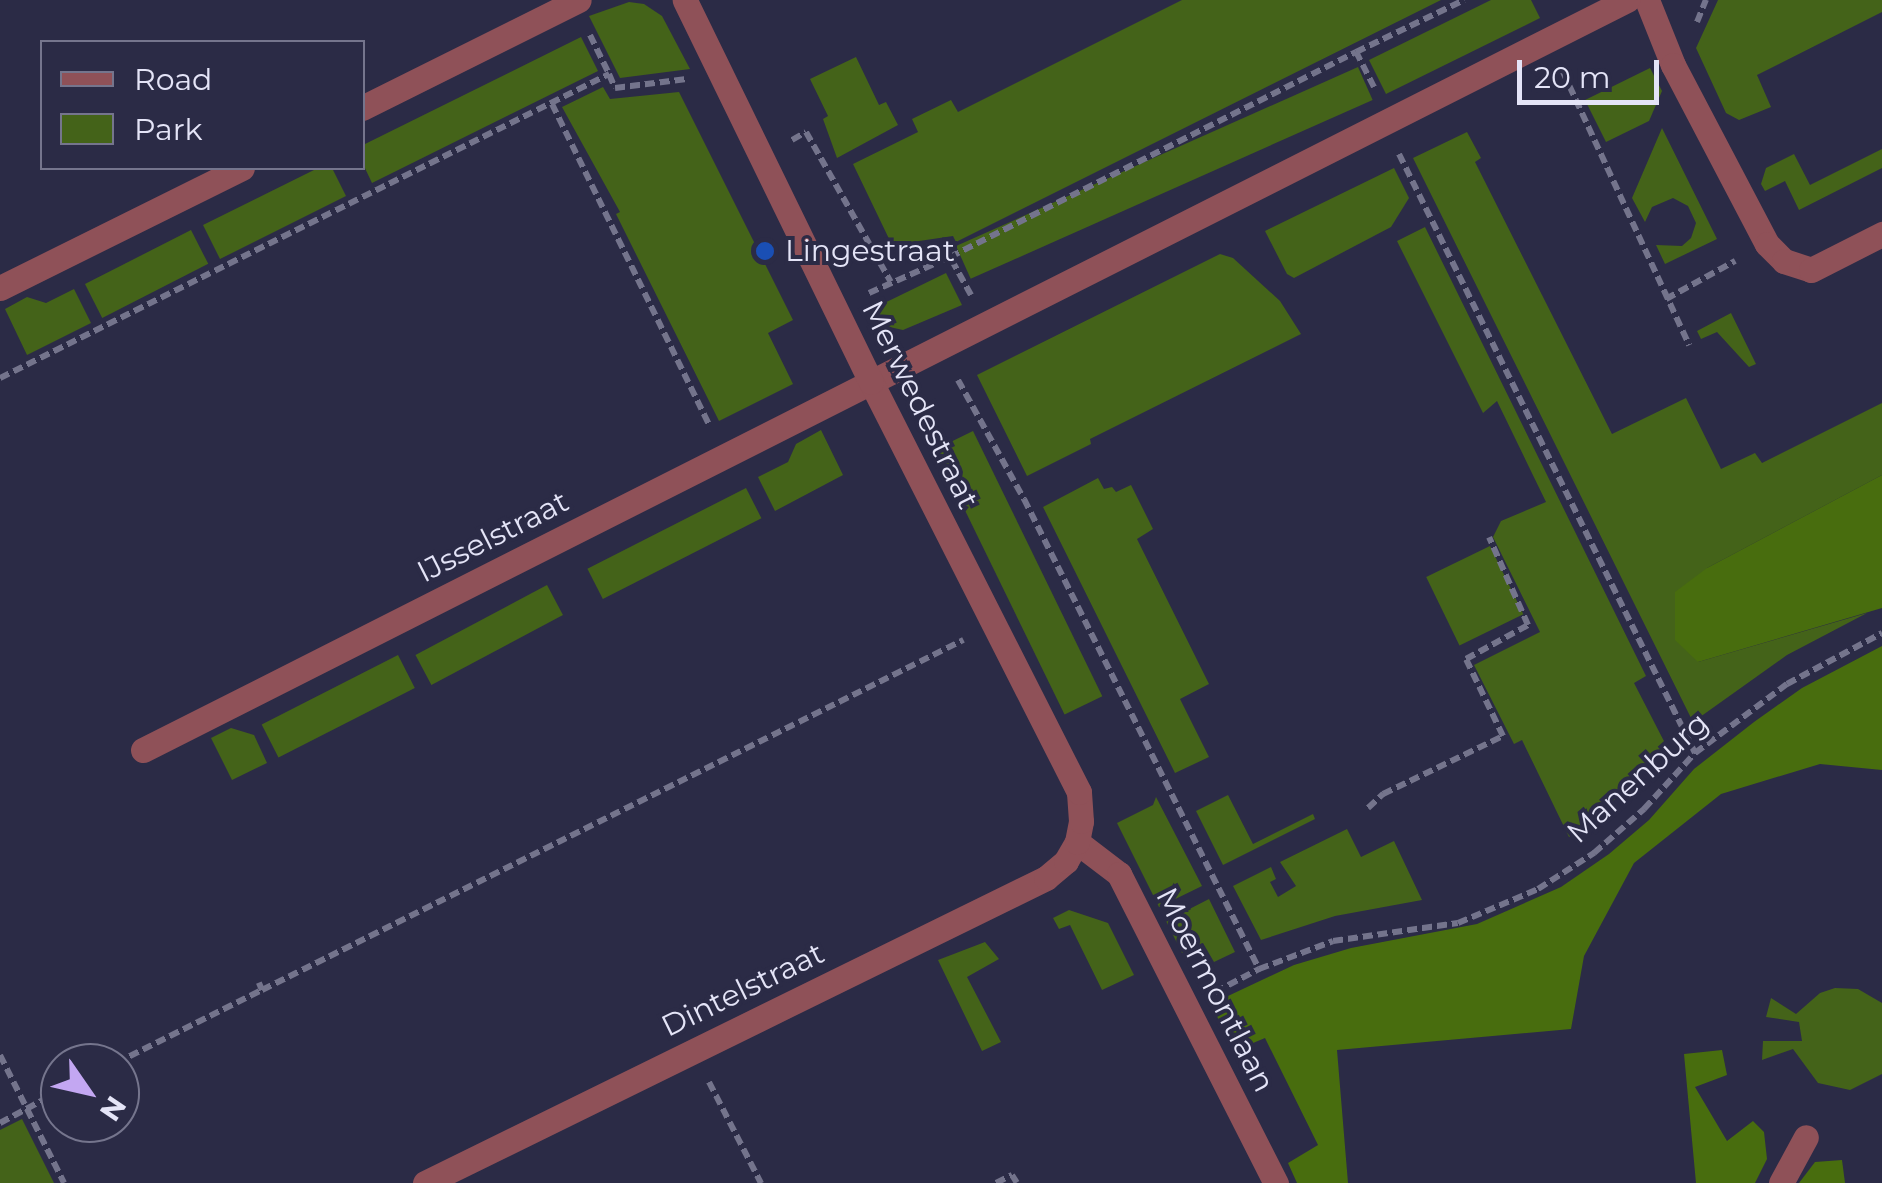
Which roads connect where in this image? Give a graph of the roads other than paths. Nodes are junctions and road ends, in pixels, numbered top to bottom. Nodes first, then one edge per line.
1 (578, 0) edge
2 (685, 0) edge
3 (1627, 0) edge
4 (1646, 0) edge
5 (365, 106) edge
6 (238, 170) edge
7 (1882, 234) edge
8 (0, 288) edge
9 (871, 382) junction
10 (144, 750) dead end
11 (1077, 842) junction
12 (1806, 1137) dead end
13 (425, 1183) edge
14 (1276, 1183) edge
15 (1782, 1183) edge

1 - 5 street
2 - 9 street, Merwedestraat
3 - 9 street
4 - 7 street
6 - 8 street
9 - 10 street, IJsselstraat
9 - 11 street, Merwedestraat
11 - 13 street, Dintelstraat
11 - 14 street, Moermontlaan
12 - 15 street

